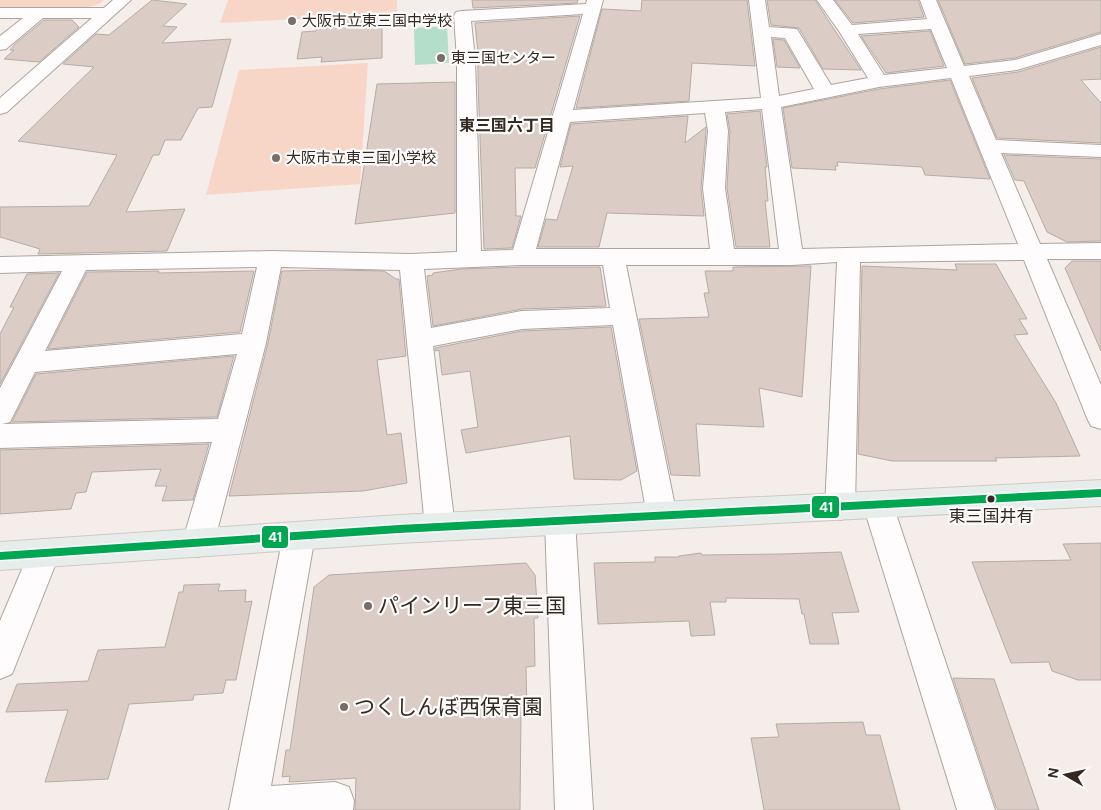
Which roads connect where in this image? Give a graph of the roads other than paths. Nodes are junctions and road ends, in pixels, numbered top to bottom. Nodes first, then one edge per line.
1 (123, 0) edge
2 (757, 0) edge
3 (825, 0) edge
4 (928, 0) edge
5 (593, 4) edge
6 (0, 13) edge
7 (39, 13) junction
8 (109, 13) junction
9 (937, 23) junction
10 (847, 30) junction
11 (762, 32) junction
12 (1101, 39) edge
13 (0, 45) edge
14 (958, 73) junction
15 (879, 82) junction
16 (826, 93) junction
17 (771, 103) junction
18 (714, 107) junction
19 (0, 108) edge
20 (561, 117) junction
21 (988, 146) junction
22 (1101, 151) edge
23 (1101, 251) edge
24 (1032, 252) junction
25 (849, 254) junction
26 (522, 257) junction
27 (613, 257) junction
28 (723, 257) junction
29 (792, 257) junction
30 (469, 258) junction
31 (271, 259) junction
32 (78, 262) junction
33 (411, 262) junction
34 (0, 265) edge
35 (624, 316) junction
36 (420, 339) junction
37 (253, 343) junction
38 (26, 363) junction
39 (0, 414) edge
40 (1101, 418) edge
41 (229, 430) junction
42 (0, 436) edge
43 (1101, 493) edge
44 (878, 505) junction
45 (840, 506) junction
46 (662, 516) junction
47 (560, 521) junction
48 (440, 527) junction
49 (299, 536) junction
50 (198, 543) junction
51 (44, 553) junction
52 (0, 556) edge
53 (0, 662) edge
54 (248, 808) edge
55 (334, 810) edge
56 (574, 810) edge
57 (976, 810) edge

1 - 8 street
2 - 11 street
3 - 10 street
4 - 9 street
5 - 20 street
5 - 30 street
6 - 7 street
7 - 8 street
7 - 13 street
8 - 19 street
9 - 10 street
9 - 14 street
10 - 15 street
11 - 16 street
11 - 17 street
12 - 14 street
14 - 15 street
14 - 21 street
15 - 16 street
16 - 17 street
17 - 18 street
17 - 29 street
18 - 20 street
18 - 28 street
20 - 26 street
21 - 22 street
21 - 24 street
23 - 24 street
24 - 25 street
24 - 40 street
25 - 29 street
25 - 45 street
26 - 27 street
26 - 30 street
27 - 28 street
27 - 35 street
28 - 29 street
30 - 33 street
31 - 32 street
31 - 33 street
31 - 37 street
32 - 34 street
32 - 38 street
33 - 36 street
35 - 36 street
35 - 46 street
36 - 48 street
37 - 38 street
37 - 41 street
38 - 39 street
41 - 42 street
41 - 50 street
43 - 44 main road
44 - 45 main road
44 - 57 street
45 - 46 main road
46 - 47 main road
47 - 48 main road
47 - 56 street
48 - 49 main road
49 - 50 main road
49 - 54 street
50 - 51 main road
51 - 52 main road
51 - 53 street
54 - 55 street

